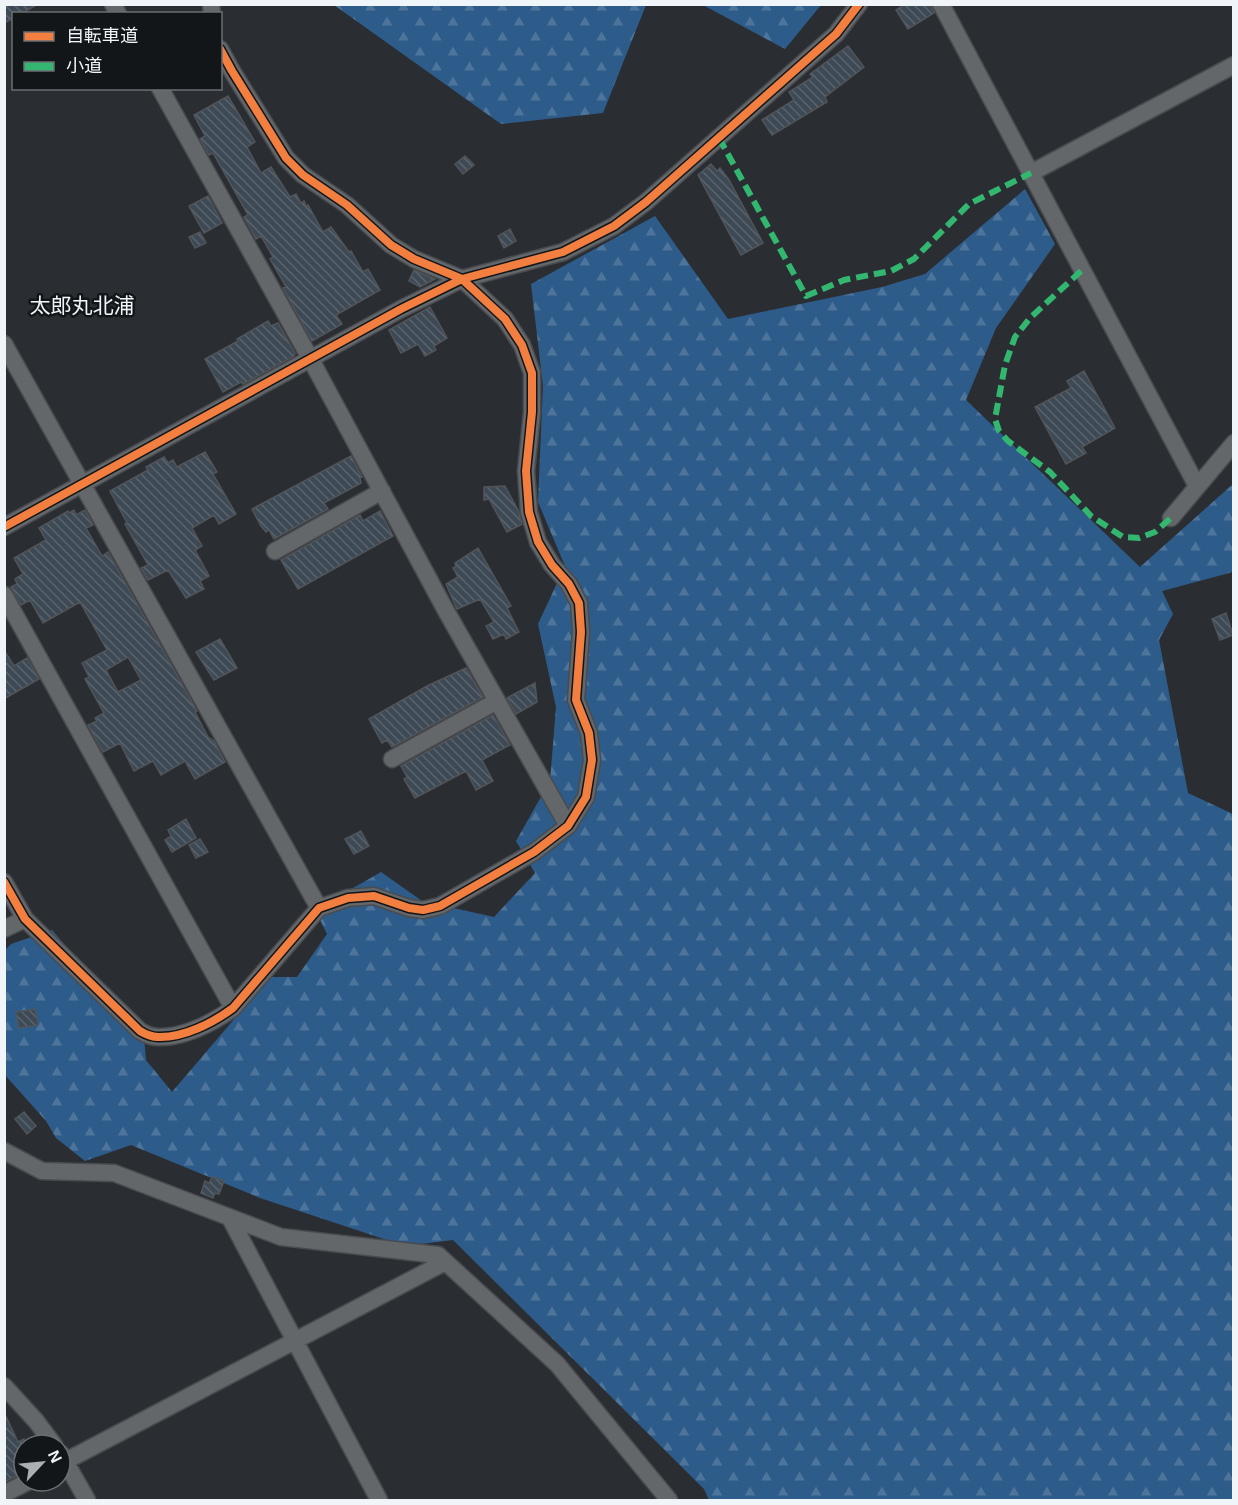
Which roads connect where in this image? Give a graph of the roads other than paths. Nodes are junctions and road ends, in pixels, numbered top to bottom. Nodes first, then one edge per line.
1 (859, 4) edge
2 (941, 4) edge
3 (222, 53) edge
4 (1233, 65) edge
5 (161, 90) edge
6 (1031, 173) junction
7 (462, 279) junction
8 (4, 344) edge
9 (310, 358) junction
10 (1233, 443) edge
11 (82, 484) junction
12 (1197, 486) junction
13 (382, 491) junction
14 (1171, 518) dead end
15 (4, 527) edge
16 (275, 551) dead end
17 (4, 595) edge
18 (497, 701) junction
19 (392, 759) dead end
20 (568, 826) junction
21 (4, 882) edge
22 (319, 908) junction
23 (25, 919) junction
24 (4, 928) edge
25 (233, 1008) junction
26 (4, 1151) edge
27 (230, 1218) junction
28 (445, 1262) junction
29 (294, 1341) junction
30 (4, 1386) edge
31 (45, 1433) edge
32 (72, 1455) edge
33 (72, 1476) edge
34 (87, 1500) edge
35 (379, 1500) edge
36 (669, 1500) edge

1 - 7 street
2 - 6 street
3 - 7 street
4 - 6 street
5 - 9 street
6 - 12 street
7 - 9 street
7 - 20 street
8 - 11 street
9 - 11 street
9 - 13 street
10 - 12 street
11 - 15 street
11 - 22 street
12 - 14 street
13 - 16 street
13 - 18 street
17 - 25 street
18 - 19 street
18 - 20 street
20 - 22 street
21 - 23 street
22 - 25 street
23 - 24 street
23 - 25 street
26 - 27 street
27 - 28 street
27 - 29 street
28 - 29 street
28 - 36 street
29 - 32 street
29 - 35 street
30 - 31 street
33 - 34 street

